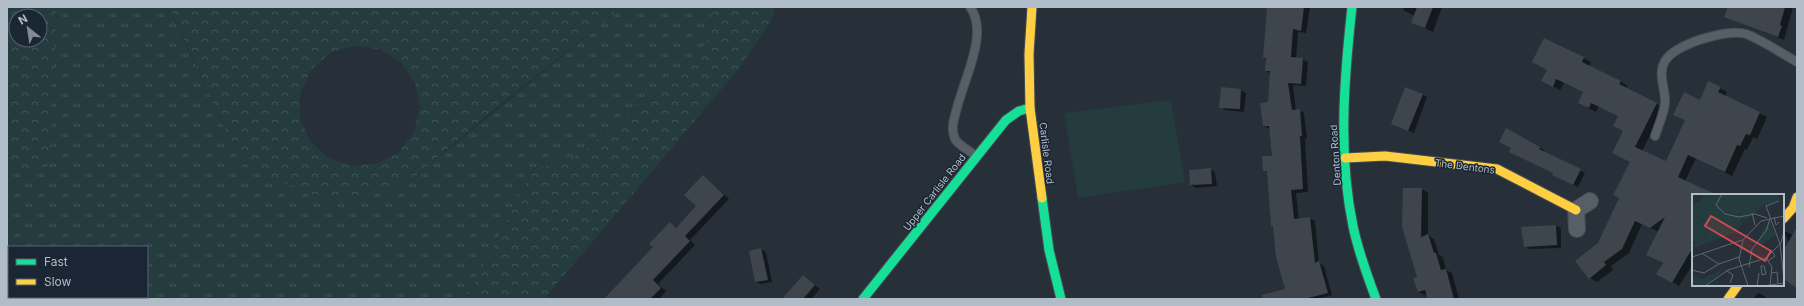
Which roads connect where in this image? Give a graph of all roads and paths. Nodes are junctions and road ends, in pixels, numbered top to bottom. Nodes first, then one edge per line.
1 (970, 7) edge
2 (1032, 7) edge
3 (1352, 7) edge
4 (1797, 62) edge
5 (1030, 108) junction
6 (1655, 136) dead end
7 (977, 156) junction
8 (1345, 158) junction
9 (1590, 201) dead end
10 (1576, 210) junction
11 (1577, 229) dead end
12 (1737, 286) edge
13 (863, 299) edge
14 (1061, 299) edge
15 (1376, 299) edge
16 (1728, 299) edge

1 - 7 lane
2 - 5 street, Carlisle Road
3 - 8 street, Denton Road
4 - 6 lane
5 - 7 street, Upper Carlisle Road
5 - 14 street, Carlisle Road
7 - 13 street, Upper Carlisle Road
8 - 10 street, The Dentons
8 - 15 street, Denton Road
9 - 10 street
10 - 11 street
12 - 16 street

